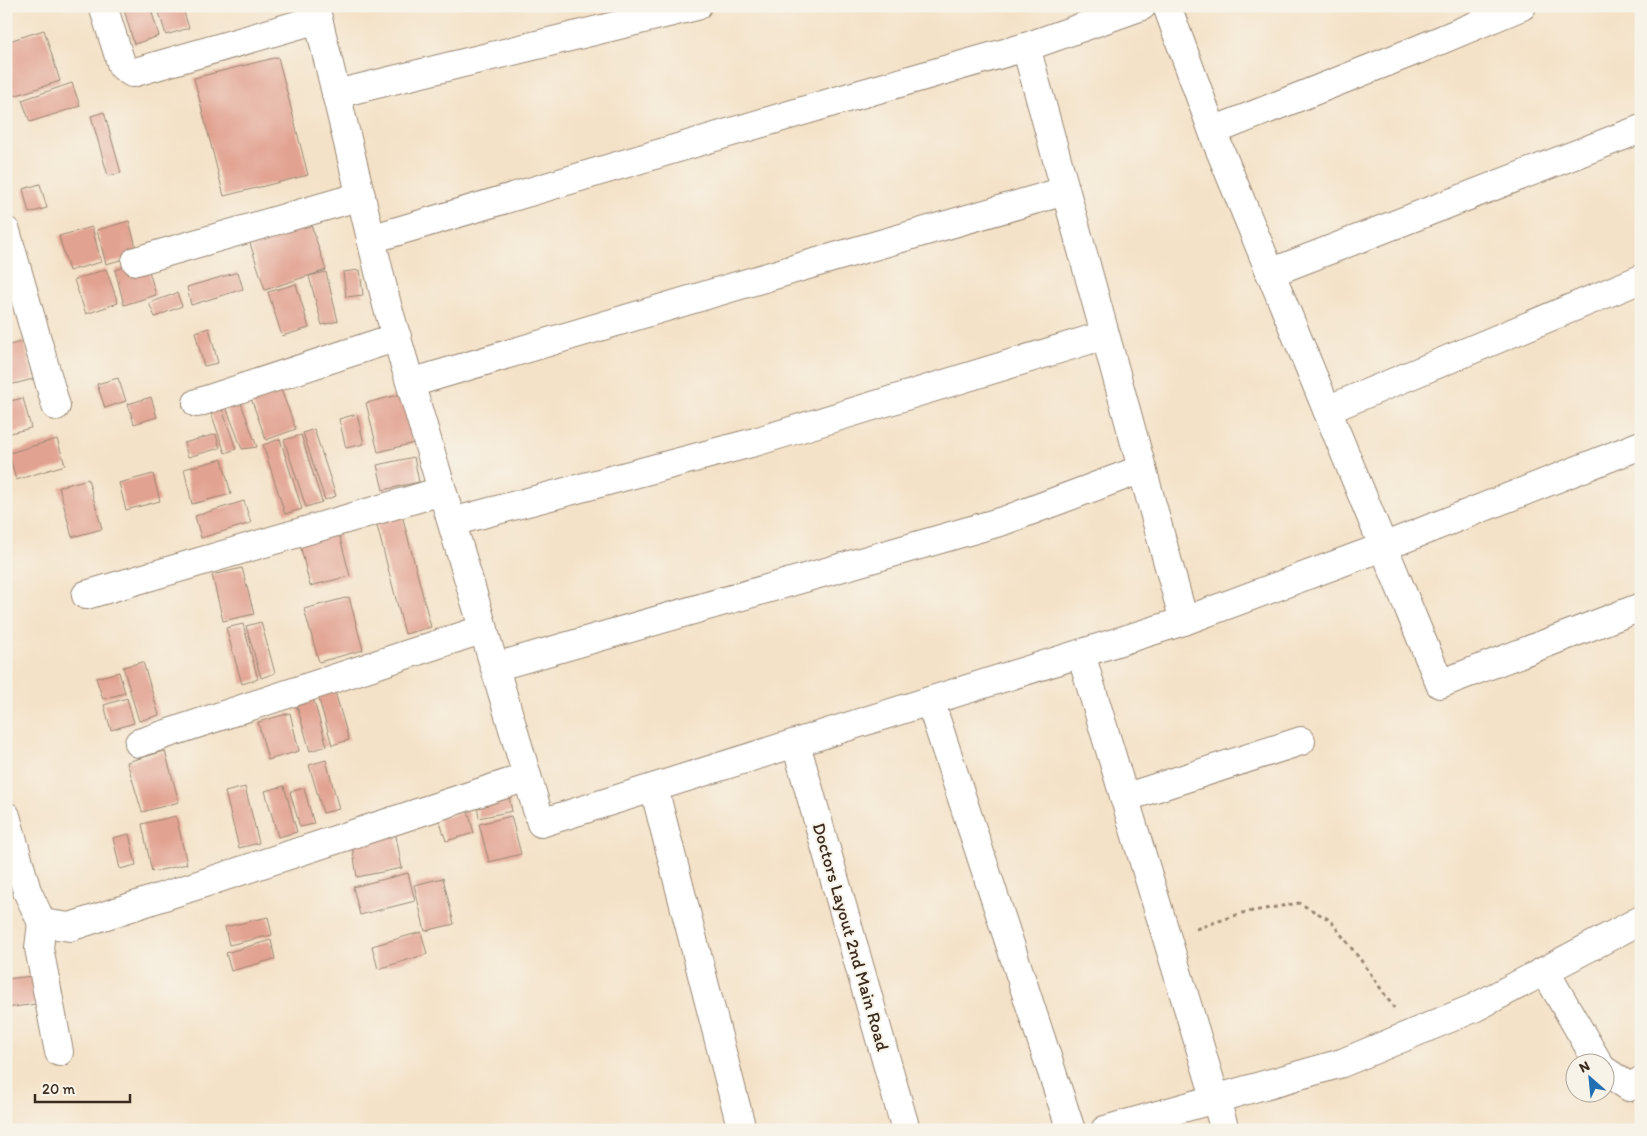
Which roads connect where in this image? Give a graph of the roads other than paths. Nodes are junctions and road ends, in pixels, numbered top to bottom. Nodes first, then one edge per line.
1 (104, 6) edge
2 (697, 6) edge
3 (1142, 6) edge
4 (1167, 6) edge
5 (1522, 6) edge
6 (316, 13) edge
7 (1026, 47) junction
8 (336, 94) junction
9 (1641, 129) edge
10 (1213, 131) junction
11 (1066, 191) junction
12 (361, 196) junction
13 (6, 231) edge
14 (371, 239) junction
15 (136, 261) dead end
16 (1270, 273) junction
17 (1641, 279) edge
18 (1105, 335) junction
19 (397, 337) junction
20 (411, 383) junction
21 (197, 403) dead end
22 (56, 406) dead end
23 (1327, 410) junction
24 (1641, 445) edge
25 (1142, 469) junction
26 (442, 491) junction
27 (452, 522) junction
28 (1383, 547) junction
29 (86, 595) dead end
30 (1641, 607) edge
31 (1184, 621) junction
32 (484, 629) junction
33 (1081, 654) junction
34 (495, 667) junction
35 (930, 701) junction
36 (1301, 741) dead end
37 (139, 743) dead end
38 (796, 744) junction
39 (527, 777) junction
40 (654, 788) junction
41 (1124, 798) junction
42 (6, 816) edge
43 (1641, 920) edge
44 (42, 923) junction
45 (1545, 971) junction
46 (59, 1052) dead end
47 (1594, 1054) edge
48 (1614, 1077) edge
49 (1641, 1081) edge
50 (1215, 1099) junction
51 (742, 1130) edge
52 (906, 1130) edge
53 (1071, 1130) edge
54 (1105, 1130) edge
55 (1224, 1130) edge

1 - 6 street
2 - 8 street
3 - 7 street
4 - 10 street
5 - 10 street
6 - 8 street
7 - 11 street
7 - 14 street
8 - 12 street
9 - 16 street
10 - 16 street
11 - 18 street
11 - 20 street
12 - 14 street
12 - 15 street
13 - 22 street
14 - 19 street
16 - 23 street
17 - 23 street
18 - 25 street
18 - 27 street
19 - 20 street
19 - 21 street
20 - 26 street
23 - 28 street
24 - 28 street
25 - 31 street
25 - 34 street
26 - 27 street
26 - 29 street
27 - 32 street
28 - 30 street
28 - 31 street
31 - 33 street
32 - 34 street
32 - 37 street
33 - 35 street
33 - 41 street
34 - 39 street
35 - 38 street
35 - 53 street
36 - 41 street
38 - 40 street
38 - 52 street, Doctors Layout 2nd Main Road
39 - 40 street
39 - 44 street
40 - 51 street
41 - 50 street
42 - 44 street
43 - 45 street
44 - 46 street
45 - 47 street
45 - 50 street
48 - 49 street
50 - 54 street
50 - 55 street

